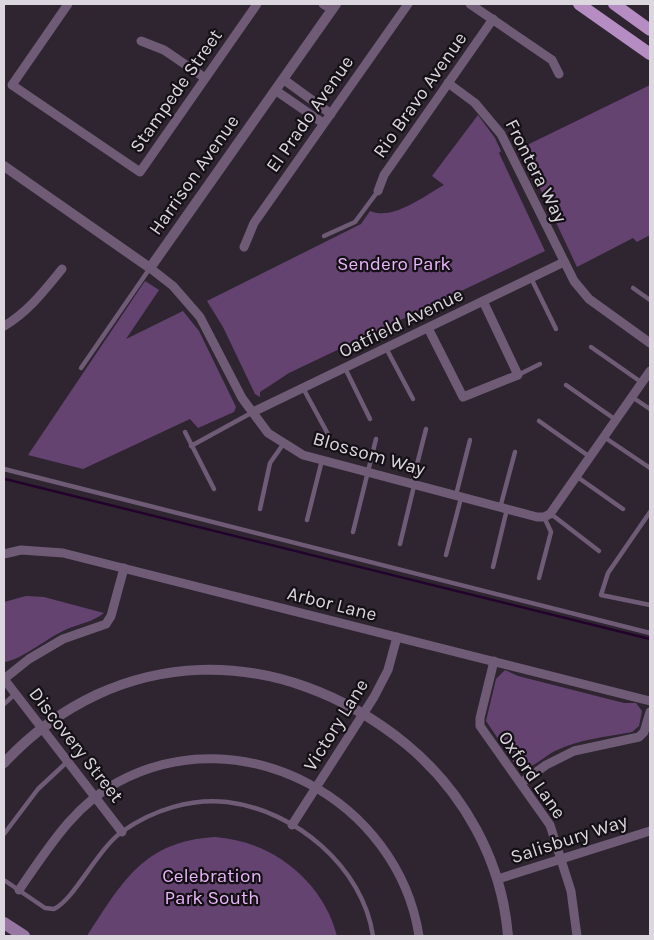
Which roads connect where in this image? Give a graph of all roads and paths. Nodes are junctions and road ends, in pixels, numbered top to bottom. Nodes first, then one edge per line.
1 (68, 4) edge
2 (257, 4) edge
3 (408, 4) edge
4 (470, 4) edge
5 (579, 4) edge
6 (614, 4) edge
7 (330, 6) edge
8 (493, 19) junction
9 (650, 30) edge
10 (141, 41) dead end
11 (650, 54) edge
12 (559, 74) dead end
13 (205, 78) junction
14 (283, 78) junction
15 (448, 84) junction
16 (275, 90) junction
17 (331, 114) junction
18 (323, 123) junction
19 (4, 166) edge
20 (378, 191) joint
21 (324, 236) dead end
22 (244, 247) dead end
23 (564, 262) junction
24 (150, 268) junction
25 (62, 269) dead end
26 (531, 278) junction
27 (633, 288) dead end
28 (650, 300) edge
29 (483, 301) junction
30 (4, 326) edge
31 (428, 328) junction
32 (556, 329) dead end
33 (650, 344) edge
34 (592, 347) dead end
35 (386, 348) junction
36 (540, 364) dead end
37 (81, 368) dead end
38 (345, 368) junction
39 (650, 371) edge
40 (518, 375) junction
41 (642, 383) junction
42 (566, 385) dead end
43 (304, 388) junction
44 (632, 397) junction
45 (413, 399) dead end
46 (650, 409) edge
47 (253, 412) junction
48 (370, 419) dead end
49 (616, 420) junction
50 (539, 421) dead end
51 (426, 429) dead end
52 (185, 432) dead end
53 (329, 436) dead end
54 (604, 437) junction
55 (376, 439) dead end
56 (470, 440) dead end
57 (284, 443) junction
58 (192, 446) junction
59 (515, 452) dead end
60 (590, 457) junction
61 (322, 460) junction
62 (650, 468) edge
63 (4, 469) edge
64 (368, 473) junction
65 (576, 476) junction
66 (413, 486) junction
67 (214, 488) dead end
68 (458, 497) junction
69 (504, 508) junction
70 (260, 509) dead end
71 (623, 509) dead end
72 (650, 512) edge
73 (547, 516) junction
74 (307, 520) dead end
75 (353, 532) dead end
76 (400, 544) dead end
77 (599, 551) dead end
78 (4, 554) edge
79 (446, 555) dead end
80 (493, 567) dead end
81 (124, 568) junction
82 (539, 578) dead end
83 (650, 605) edge
84 (650, 633) edge
85 (398, 637) junction
86 (494, 662) junction
87 (4, 679) edge
88 (16, 694) junction
89 (650, 701) edge
90 (4, 704) edge
91 (650, 712) edge
92 (363, 713) junction
93 (41, 727) junction
94 (68, 762) junction
95 (4, 763) edge
96 (521, 782) junction
97 (316, 788) junction
98 (95, 797) junction
99 (292, 825) junction
100 (650, 831) edge
101 (122, 832) junction
102 (4, 834) edge
103 (562, 859) junction
104 (498, 879) junction
105 (4, 880) edge
106 (19, 890) junction
107 (4, 923) edge
108 (24, 936) edge
109 (373, 936) edge
110 (419, 936) edge
111 (508, 936) edge
112 (577, 936) edge

1 - 13 street, Stampede Street
2 - 13 street, Stampede Street
3 - 17 street, El Prado Avenue
4 - 8 street
5 - 11 main road
6 - 9 main road
7 - 14 street, Harrison Avenue
8 - 12 street
8 - 15 street, Rio Bravo Avenue
10 - 13 street
14 - 16 street, Harrison Avenue
14 - 17 street
15 - 20 street, Rio Bravo Avenue
15 - 23 street, Frontera Way
16 - 18 street
16 - 24 street, Harrison Avenue
17 - 18 street, El Prado Avenue
18 - 22 street, El Prado Avenue
19 - 24 street, Blossom Way
20 - 21 lane
23 - 26 street, Oatfield Avenue
23 - 33 street, Frontera Way
24 - 37 lane, Harrison Avenue
24 - 47 street, Blossom Way
25 - 30 street
26 - 29 street, Oatfield Avenue
26 - 32 lane
27 - 28 lane
29 - 31 street, Oatfield Avenue
29 - 40 street
31 - 35 street, Oatfield Avenue
31 - 40 street
34 - 41 lane
35 - 38 street, Oatfield Avenue
35 - 45 lane
36 - 40 lane
38 - 43 street, Oatfield Avenue
38 - 48 lane
39 - 41 street
41 - 44 street
42 - 49 lane
43 - 47 street, Oatfield Avenue
43 - 53 lane
44 - 46 lane
44 - 49 street
47 - 57 street, Blossom Way
47 - 58 lane
49 - 54 street
50 - 60 lane
51 - 66 lane
52 - 58 lane
54 - 60 street
54 - 62 lane
55 - 64 lane
56 - 68 lane
57 - 61 street, Blossom Way
57 - 70 lane
58 - 67 lane
59 - 69 lane
60 - 65 street
61 - 64 street, Blossom Way
61 - 74 lane
63 - 84 lane
64 - 66 street, Blossom Way
64 - 75 lane
65 - 71 lane
65 - 73 street
66 - 68 street, Blossom Way
66 - 76 lane
68 - 69 street, Blossom Way
68 - 79 lane
69 - 73 street, Blossom Way
69 - 80 lane
72 - 83 lane
73 - 77 lane
73 - 82 lane
78 - 81 street, Arbor Lane
81 - 85 street, Arbor Lane
81 - 87 street
85 - 86 street, Arbor Lane
85 - 92 street, Victory Lane
86 - 89 street, Arbor Lane
86 - 96 street, Oxford Lane
87 - 88 street, Discovery Street
88 - 90 lane
88 - 93 street, Discovery Street
91 - 96 street
92 - 93 street
92 - 97 street, Victory Lane
92 - 104 street
93 - 94 street, Discovery Street
93 - 95 street
94 - 98 street, Discovery Street
94 - 102 lane
96 - 103 street, Oxford Lane
97 - 98 street
97 - 99 street, Victory Lane
97 - 110 street
98 - 101 street, Discovery Street
98 - 106 street
99 - 101 lane
99 - 109 lane
100 - 103 street, Salisbury Way
101 - 106 lane
103 - 104 street, Salisbury Way
103 - 112 street, Oxford Lane
104 - 111 street
105 - 106 lane
107 - 108 main road

